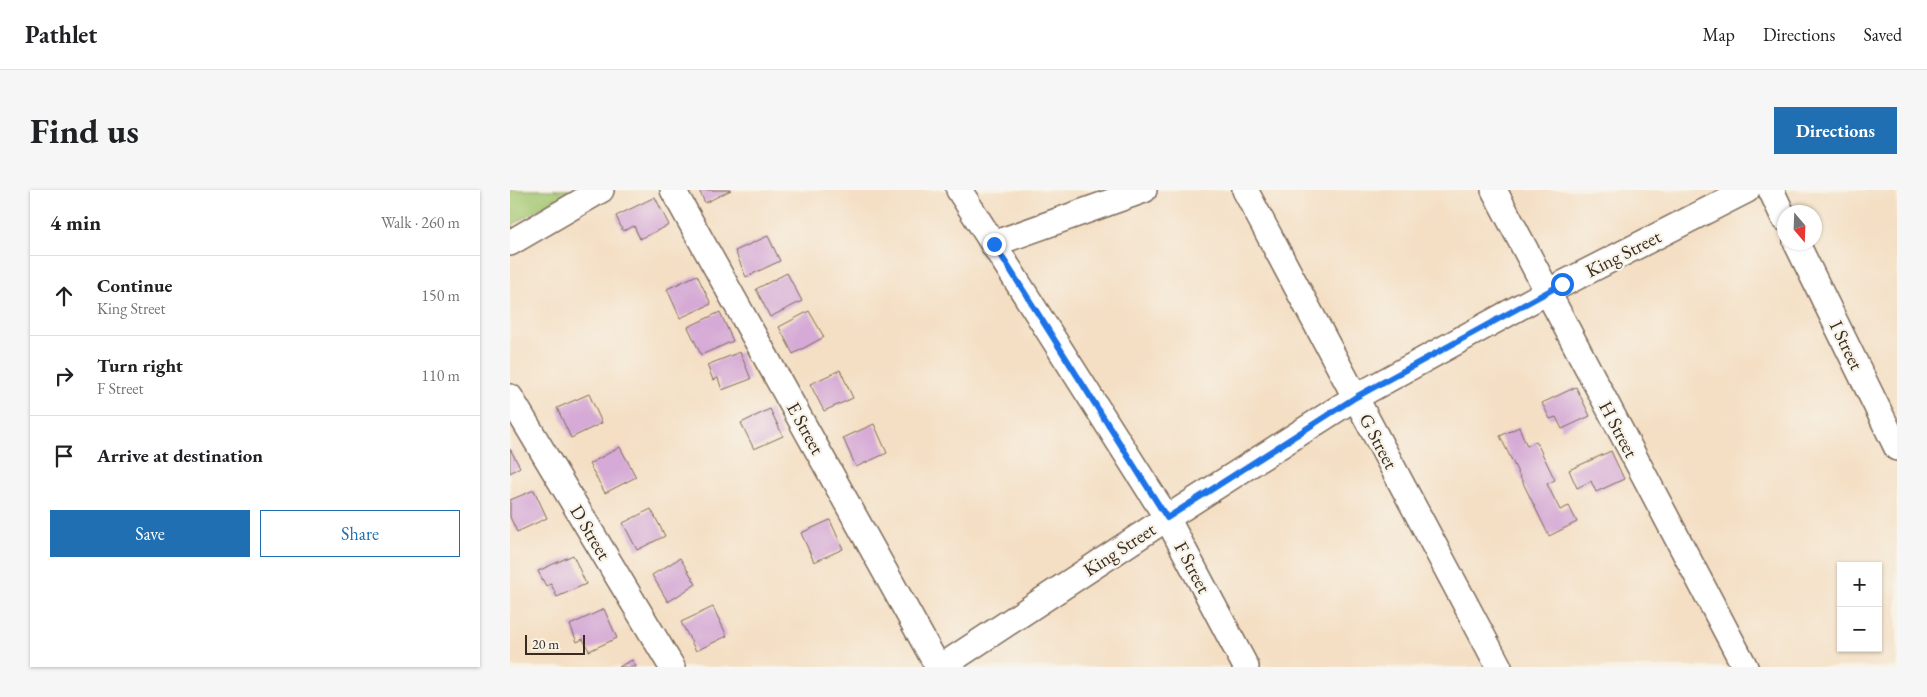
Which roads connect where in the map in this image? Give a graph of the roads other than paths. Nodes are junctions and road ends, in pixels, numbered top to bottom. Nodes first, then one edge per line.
1 (601, 190) edge
2 (673, 190) edge
3 (959, 190) edge
4 (1144, 190) edge
5 (1245, 190) edge
6 (1494, 190) edge
7 (1746, 190) edge
8 (1771, 190) edge
9 (1778, 205) edge
10 (510, 243) edge
11 (994, 244) junction
12 (1800, 250) edge
13 (1547, 292) junction
14 (510, 397) edge
15 (1356, 397) junction
16 (1897, 448) edge
17 (1167, 518) junction
18 (672, 667) edge
19 (940, 667) edge
20 (1246, 667) edge
21 (1499, 667) edge
22 (1745, 667) edge

1 - 10 street
2 - 19 street, E Street
3 - 11 street, F Street
4 - 11 street
5 - 15 street, G Street
6 - 13 street, H Street
7 - 13 street, King Street
8 - 9 street
11 - 17 street, F Street
12 - 16 street, I Street
13 - 15 street, King Street
13 - 22 street, H Street
14 - 18 street, D Street
15 - 17 street, King Street
15 - 21 street, G Street
17 - 19 street, King Street
17 - 20 street, F Street

